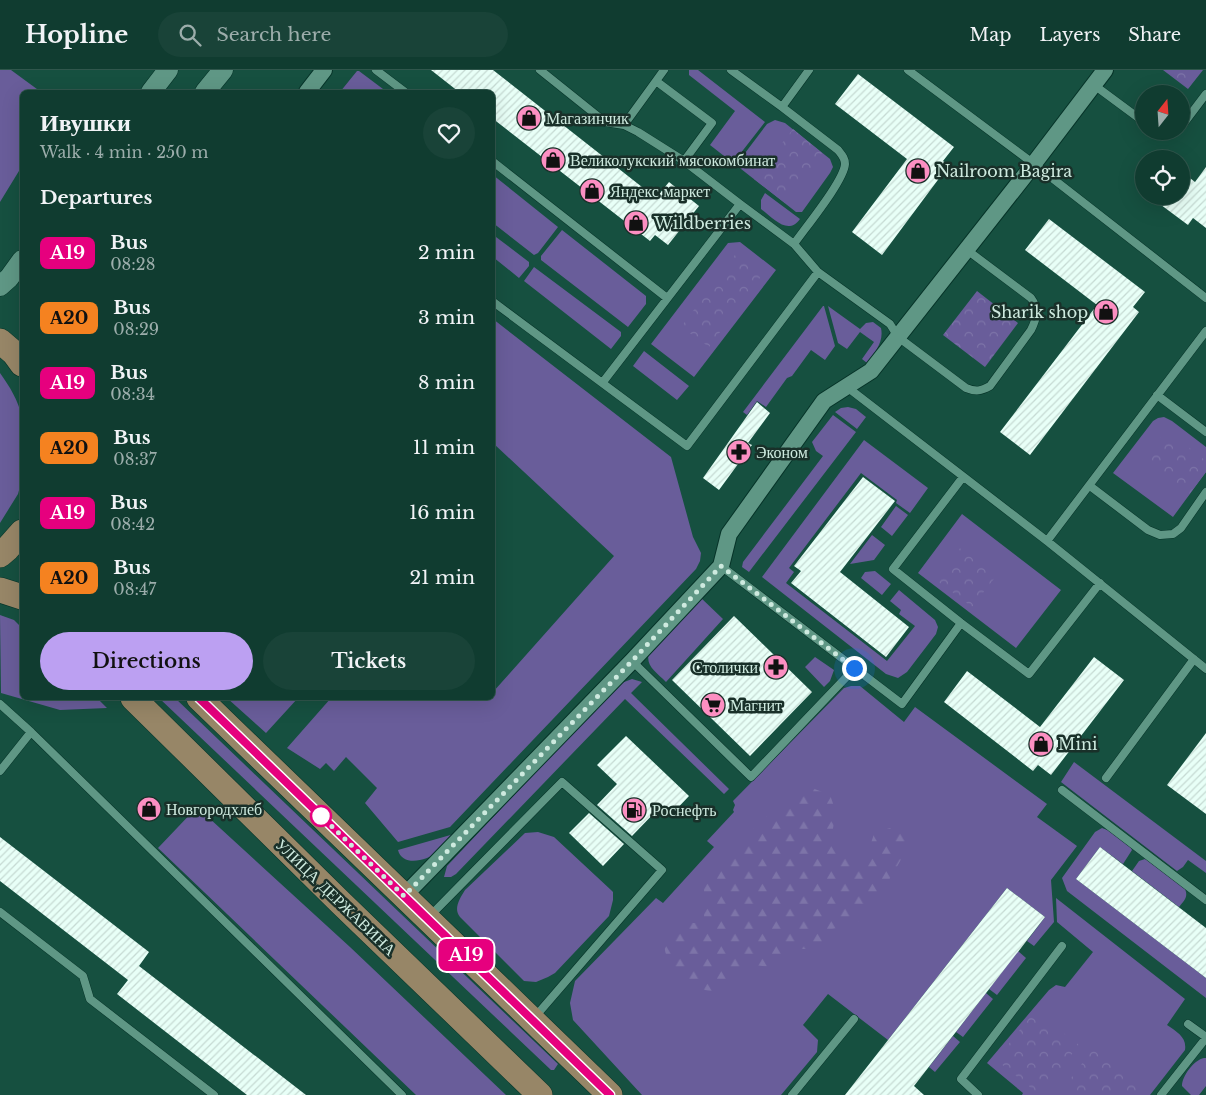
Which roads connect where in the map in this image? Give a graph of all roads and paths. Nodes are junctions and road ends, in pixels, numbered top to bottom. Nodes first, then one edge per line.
1 (168, 70) edge
2 (324, 70) edge
3 (376, 70) edge
4 (540, 70) edge
5 (664, 70) edge
6 (731, 70) edge
7 (809, 70) edge
8 (908, 70) edge
9 (1105, 70) edge
10 (656, 81) junction
11 (1094, 85) junction
12 (153, 90) edge
13 (309, 90) edge
14 (402, 90) edge
15 (1206, 94) edge
16 (782, 107) junction
17 (1135, 115) edge
18 (1190, 115) edge
19 (624, 126) junction
20 (684, 161) junction
21 (495, 164) edge
22 (1034, 164) junction
23 (740, 204) junction
24 (794, 244) junction
25 (967, 250) junction
26 (20, 263) edge
27 (818, 272) junction
28 (0, 286) edge
29 (667, 298) junction
30 (1206, 298) edge
31 (495, 302) edge
32 (1206, 332) edge
33 (898, 338) junction
34 (0, 341) edge
35 (20, 354) edge
36 (604, 382) junction
37 (847, 387) junction
38 (1157, 395) junction
39 (1206, 432) edge
40 (963, 477) junction
41 (1090, 486) junction
42 (1206, 492) edge
43 (20, 534) edge
44 (1047, 541) junction
45 (0, 555) edge
46 (721, 566) junction
47 (1100, 583) junction
48 (0, 590) edge
49 (20, 596) edge
50 (961, 623) junction
51 (1194, 659) junction
52 (632, 661) junction
53 (854, 668) junction
54 (1206, 669) edge
55 (135, 700) edge
56 (201, 700) edge
57 (0, 704) edge
58 (31, 732) junction
59 (0, 771) edge
60 (1106, 778) dead end
61 (1062, 790) dead end
62 (404, 896) junction
63 (1206, 900) edge
64 (0, 912) edge
65 (428, 918) junction
66 (1062, 946) dead end
67 (854, 1019) dead end
68 (532, 1020) junction
69 (1188, 1024) dead end
70 (1206, 1037) edge
71 (593, 1090) edge
72 (214, 1095) edge
73 (402, 1095) edge
74 (540, 1095) edge
75 (792, 1095) edge
76 (978, 1095) edge
77 (1161, 1095) edge

1 - 12 street
2 - 13 street
3 - 14 lane
4 - 19 lane
5 - 10 lane
6 - 16 lane
7 - 16 lane
8 - 22 lane
9 - 11 street
10 - 19 lane
10 - 20 lane
11 - 17 lane
11 - 22 street
15 - 18 lane
16 - 24 lane
19 - 20 lane
20 - 23 lane
21 - 29 lane
22 - 25 street
22 - 30 lane
23 - 24 lane
23 - 29 lane
24 - 27 lane
25 - 33 street
25 - 33 lane
26 - 28 street
27 - 33 lane
27 - 36 lane
29 - 36 lane
31 - 36 lane
32 - 38 lane
33 - 37 street
34 - 35 main road
37 - 40 lane
37 - 46 street
38 - 39 lane
38 - 41 lane
40 - 44 lane
40 - 50 lane
41 - 42 lane
41 - 44 lane
43 - 45 main road
44 - 47 lane
46 - 52 street
46 - 53 lane
47 - 50 lane
47 - 51 lane
48 - 49 main road
50 - 53 lane
51 - 54 lane
51 - 60 lane
52 - 53 lane
52 - 62 street
55 - 74 main road, УЛИЦА ДЕРЖАВИНА
56 - 62 main road
57 - 58 lane
58 - 59 lane
58 - 73 lane
61 - 63 lane
62 - 65 main road
64 - 72 lane
65 - 68 main road
65 - 68 lane
66 - 76 lane
67 - 75 lane
68 - 71 main road
69 - 70 lane
70 - 77 lane

